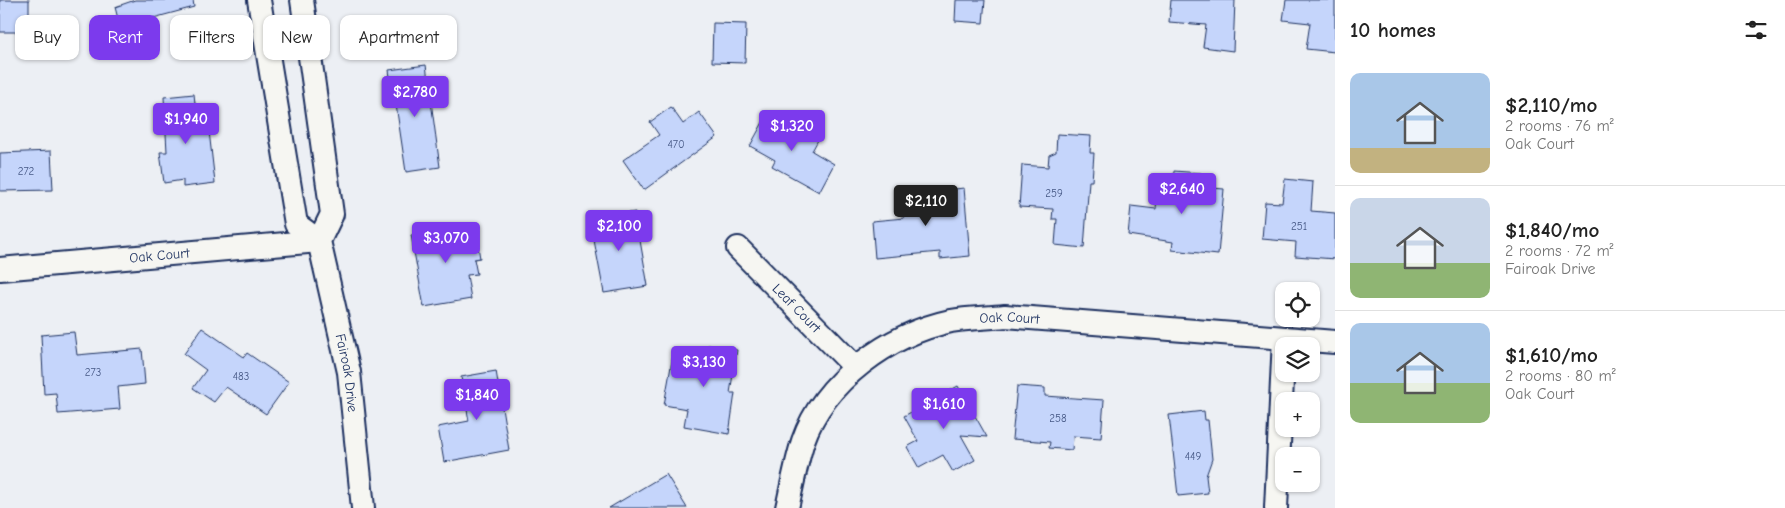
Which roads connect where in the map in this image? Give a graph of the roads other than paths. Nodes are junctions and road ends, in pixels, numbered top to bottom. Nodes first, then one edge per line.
1 (260, 0) edge
2 (302, 0) edge
3 (319, 242) junction
4 (738, 248) dead end
5 (0, 269) edge
6 (1275, 337) edge
7 (1320, 341) edge
8 (1335, 342) edge
9 (855, 367) junction
10 (1282, 382) edge
11 (363, 508) edge
12 (786, 508) edge
13 (1276, 508) edge

1 - 3 street
2 - 3 street
3 - 5 street, Oak Court
3 - 11 street, Fairoak Drive
4 - 9 street, Leaf Court
6 - 9 street, Oak Court
7 - 8 street, Oak Court
9 - 12 street, Oak Court
10 - 13 street

